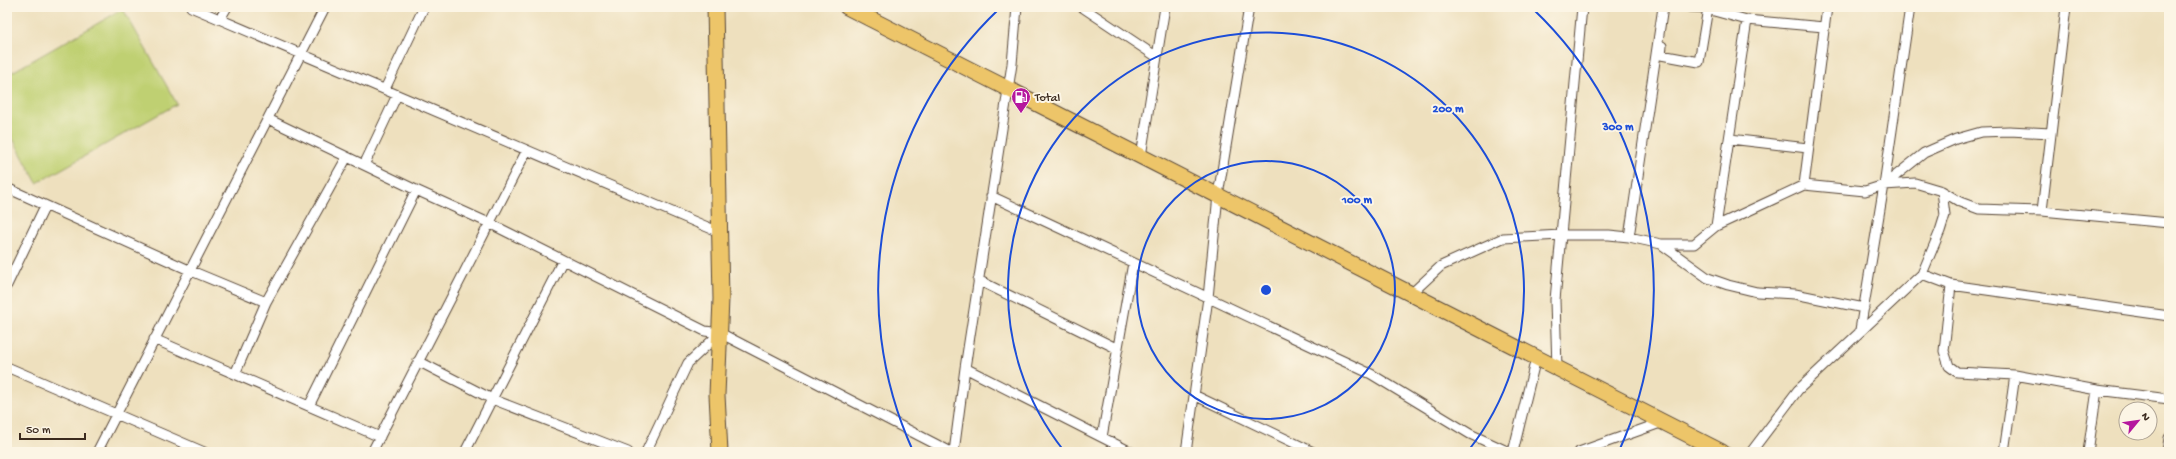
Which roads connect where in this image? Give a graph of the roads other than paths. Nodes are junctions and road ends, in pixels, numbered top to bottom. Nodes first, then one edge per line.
1 (191, 7) edge
2 (227, 7) edge
3 (325, 7) edge
4 (424, 7) edge
5 (715, 7) edge
6 (1017, 7) edge
7 (1165, 7) edge
8 (1249, 7) edge
9 (1582, 7) edge
10 (1663, 7) edge
11 (1669, 7) edge
12 (1689, 7) edge
13 (1697, 7) edge
14 (1827, 7) edge
15 (1910, 7) edge
16 (2066, 7) edge
17 (1084, 8) edge
18 (1708, 8) junction
19 (858, 9) edge
20 (220, 19) junction
21 (1747, 20) junction
22 (1824, 27) junction
23 (302, 54) junction
24 (1157, 57) junction
25 (1007, 88) junction
26 (385, 90) junction
27 (398, 95) junction
28 (268, 119) junction
29 (2051, 133) junction
30 (1730, 139) junction
31 (1808, 148) junction
32 (527, 150) junction
33 (1141, 156) junction
34 (347, 157) junction
35 (364, 165) junction
36 (1884, 185) junction
37 (1804, 186) junction
38 (7, 188) edge
39 (416, 190) junction
40 (1942, 191) junction
41 (1218, 194) junction
42 (991, 196) junction
43 (46, 206) junction
44 (2042, 211) junction
45 (489, 223) junction
46 (2169, 223) edge
47 (1716, 226) junction
48 (719, 232) junction
49 (1561, 235) junction
50 (1629, 237) junction
51 (1661, 244) junction
52 (563, 260) junction
53 (1133, 263) junction
54 (189, 270) junction
55 (1922, 274) junction
56 (978, 280) junction
57 (1952, 285) junction
58 (7, 286) edge
59 (1412, 293) junction
60 (1208, 298) junction
61 (266, 302) junction
62 (1864, 308) junction
63 (2169, 316) edge
64 (1860, 330) junction
65 (720, 333) junction
66 (154, 339) junction
67 (1118, 349) junction
68 (1536, 358) junction
69 (418, 361) junction
70 (7, 367) edge
71 (965, 368) junction
72 (1557, 368) junction
73 (235, 374) junction
74 (2015, 375) junction
75 (2097, 390) junction
76 (1194, 395) junction
77 (492, 399) junction
78 (2169, 399) edge
79 (309, 406) junction
80 (115, 415) junction
81 (1663, 422) junction
82 (380, 437) junction
83 (1102, 437) junction
84 (2169, 438) edge
85 (97, 452) edge
86 (204, 452) edge
87 (372, 452) edge
88 (465, 452) edge
89 (628, 452) edge
90 (646, 452) edge
91 (720, 452) edge
92 (952, 452) edge
93 (1131, 452) edge
94 (1186, 452) edge
95 (1313, 452) edge
96 (1508, 452) edge
97 (1513, 452) edge
98 (1579, 452) edge
99 (1722, 452) edge
100 (1752, 452) edge
101 (2004, 452) edge
102 (2088, 452) edge
103 (2167, 452) edge

1 - 20 street
2 - 20 street
3 - 23 street
4 - 26 street
5 - 48 main road
6 - 25 street
7 - 24 street
8 - 41 street
9 - 49 street
10 - 50 street
11 - 18 street
12 - 18 street
13 - 18 street
14 - 22 street
15 - 36 street
16 - 29 street
17 - 24 street
18 - 21 street
19 - 25 main road
20 - 23 street
21 - 22 street
21 - 30 street
22 - 31 street
23 - 26 street
23 - 28 street
24 - 33 street
25 - 33 main road
25 - 42 street
26 - 27 street
27 - 32 street
27 - 35 street
28 - 34 street
28 - 54 street
29 - 36 street
29 - 44 street
30 - 31 street
30 - 47 street
31 - 37 street
32 - 45 street
32 - 48 street
33 - 41 main road
34 - 35 street
34 - 61 street
35 - 39 street
36 - 37 street
36 - 40 street
36 - 62 street
37 - 47 street
38 - 43 street
39 - 45 street
39 - 79 street
40 - 44 street
40 - 55 street
41 - 59 main road
41 - 60 street
42 - 53 street
42 - 56 street
43 - 54 street
43 - 58 street
44 - 46 street
45 - 52 street
45 - 69 street
47 - 51 street
48 - 65 main road
49 - 50 street
49 - 59 street
49 - 72 street
50 - 51 street
51 - 62 street
52 - 65 street
52 - 77 street
53 - 60 street
53 - 67 street
54 - 61 street
54 - 66 street
55 - 57 street
55 - 64 street
56 - 67 street
56 - 71 street
57 - 63 street
57 - 74 street
59 - 68 main road
60 - 76 street
60 - 96 street
61 - 73 street
62 - 64 street
64 - 100 street
65 - 90 street
65 - 91 main road
65 - 92 street
66 - 73 street
66 - 80 street
67 - 83 street
68 - 72 main road
68 - 97 street
69 - 77 street
69 - 82 street
70 - 80 street
71 - 83 street
71 - 92 street
72 - 81 main road
73 - 79 street
74 - 75 street
74 - 101 street
75 - 78 street
75 - 102 street
76 - 94 street
76 - 95 street
77 - 88 street
77 - 89 street
79 - 82 street
80 - 85 street
80 - 86 street
81 - 98 street
81 - 99 main road
82 - 87 street
83 - 93 street
84 - 103 street

